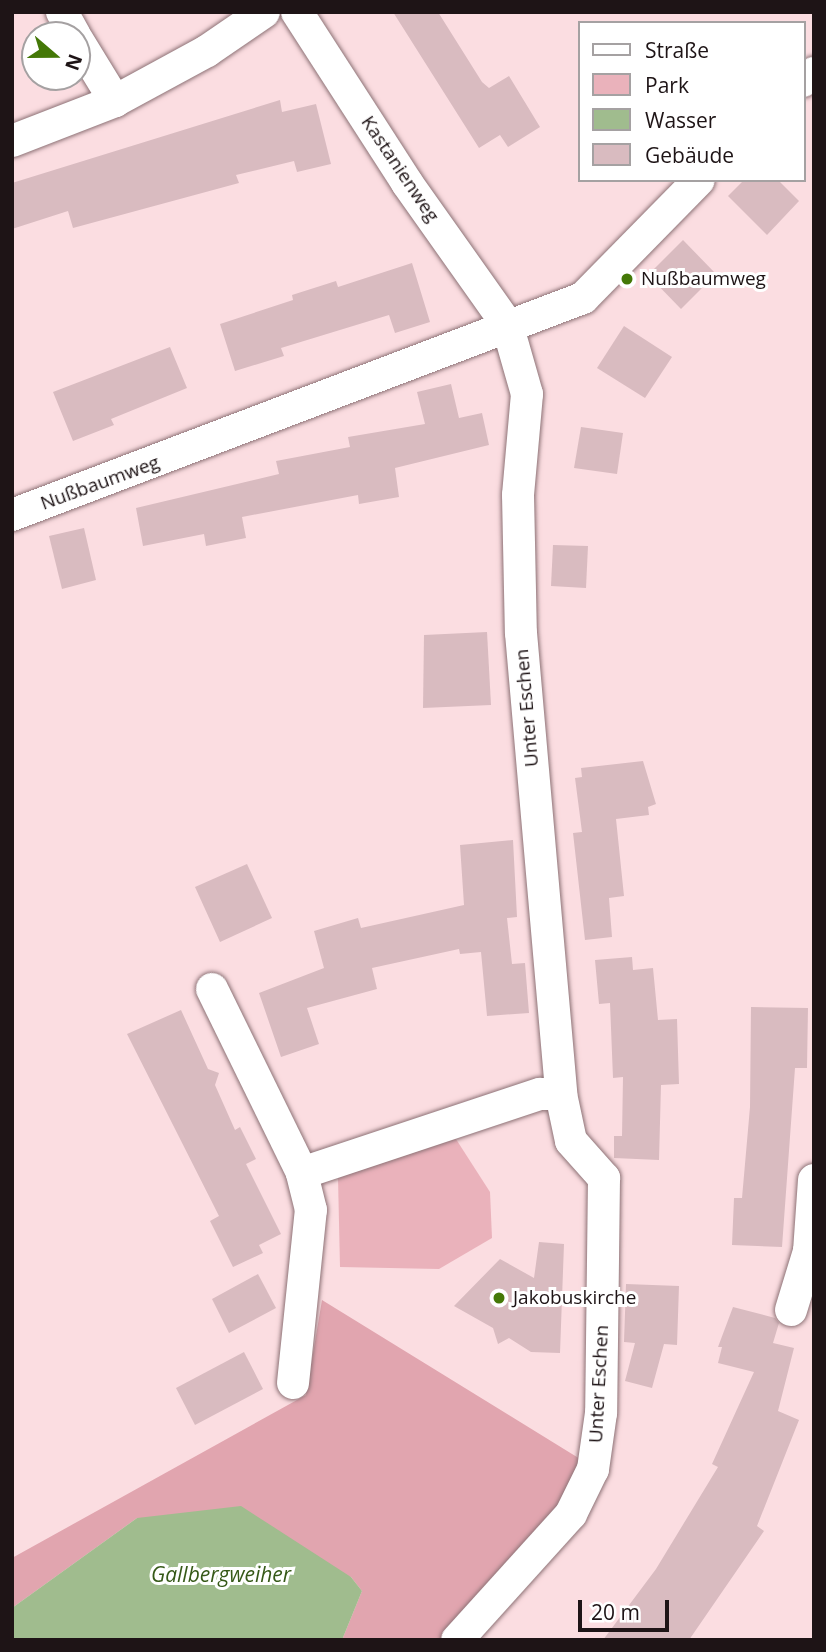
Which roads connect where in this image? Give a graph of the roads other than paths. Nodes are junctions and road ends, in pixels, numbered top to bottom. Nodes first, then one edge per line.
1 (264, 12) edge
2 (297, 12) edge
3 (91, 62) edge
4 (115, 101) junction
5 (12, 141) edge
6 (697, 182) edge
7 (507, 324) junction
8 (12, 515) edge
9 (212, 989) dead end
10 (561, 1094) junction
11 (302, 1173) junction
12 (814, 1180) edge
13 (811, 1252) edge
14 (791, 1310) dead end
15 (293, 1383) dead end
16 (457, 1640) edge

1 - 4 street
2 - 7 street, Kastanienweg
3 - 4 street
4 - 5 street
6 - 7 street, Nußbaumweg
7 - 8 street, Nußbaumweg
7 - 10 street, Unter Eschen
9 - 11 street
10 - 11 street
10 - 16 street, Unter Eschen
11 - 15 street
12 - 13 street
13 - 14 street

